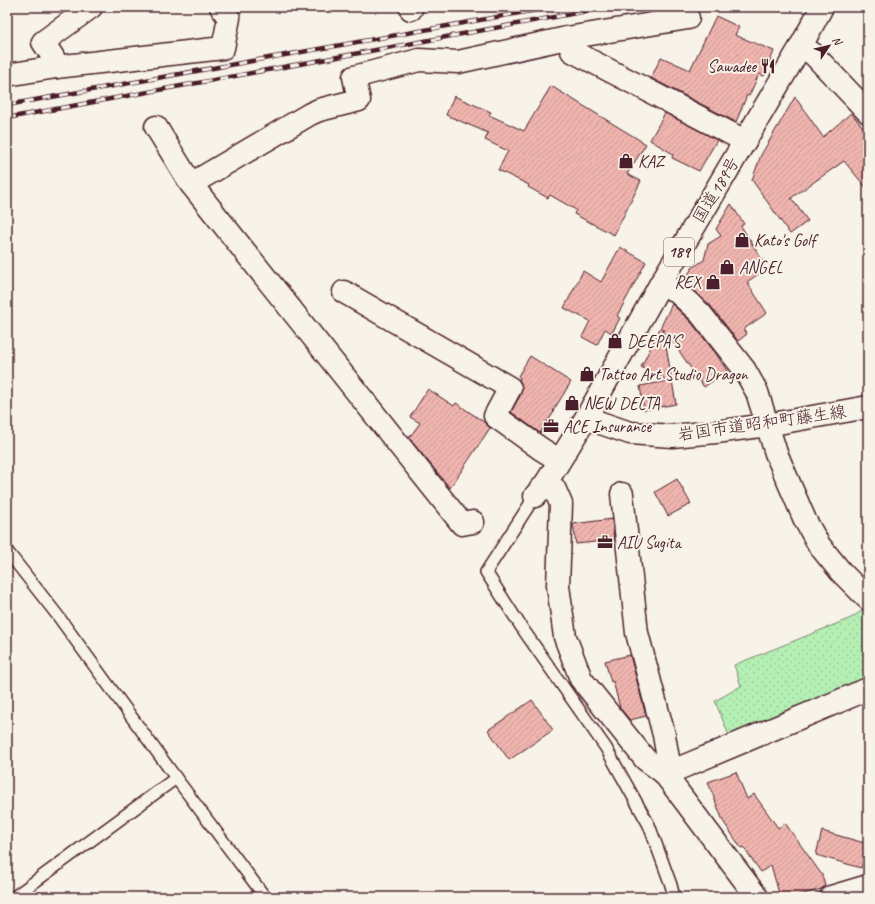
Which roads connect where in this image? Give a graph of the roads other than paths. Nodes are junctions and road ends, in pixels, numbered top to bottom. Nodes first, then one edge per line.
1 (91, 7) edge
2 (221, 7) edge
3 (822, 7) edge
4 (688, 18) dead end
5 (567, 38) junction
6 (801, 46) junction
7 (56, 67) junction
8 (7, 75) edge
9 (868, 112) edge
10 (156, 127) dead end
11 (745, 141) junction
12 (191, 184) junction
13 (661, 283) junction
14 (344, 292) dead end
15 (868, 407) edge
16 (586, 418) junction
17 (767, 425) junction
18 (559, 460) junction
19 (541, 489) junction
20 (622, 494) dead end
21 (473, 522) dead end
22 (7, 551) edge
23 (868, 599) edge
24 (868, 689) edge
25 (666, 768) junction
26 (176, 778) junction
27 (868, 886) edge
28 (14, 897) edge
29 (265, 897) edge
30 (674, 897) edge
31 (757, 897) edge
32 (831, 897) edge

1 - 7 main road
2 - 7 main road
3 - 6 main road, 国道189号 / 189
4 - 5 main road
5 - 11 main road
5 - 12 main road
6 - 9 main road
6 - 11 main road, 国道189号 / 189
7 - 8 main road
10 - 12 main road
11 - 13 main road, 国道189号 / 189
12 - 21 main road
13 - 16 main road, 国道189号 / 189
13 - 17 main road
14 - 18 main road
15 - 17 main road, 岩国市道昭和町藤生線
16 - 17 main road, 岩国市道昭和町藤生線
16 - 18 main road, 国道189号 / 189
17 - 23 main road
18 - 19 main road, 国道189号 / 189
19 - 25 main road
19 - 30 lane
20 - 25 main road
22 - 26 lane
24 - 25 main road
25 - 31 main road
26 - 28 lane
26 - 29 lane
27 - 32 main road

